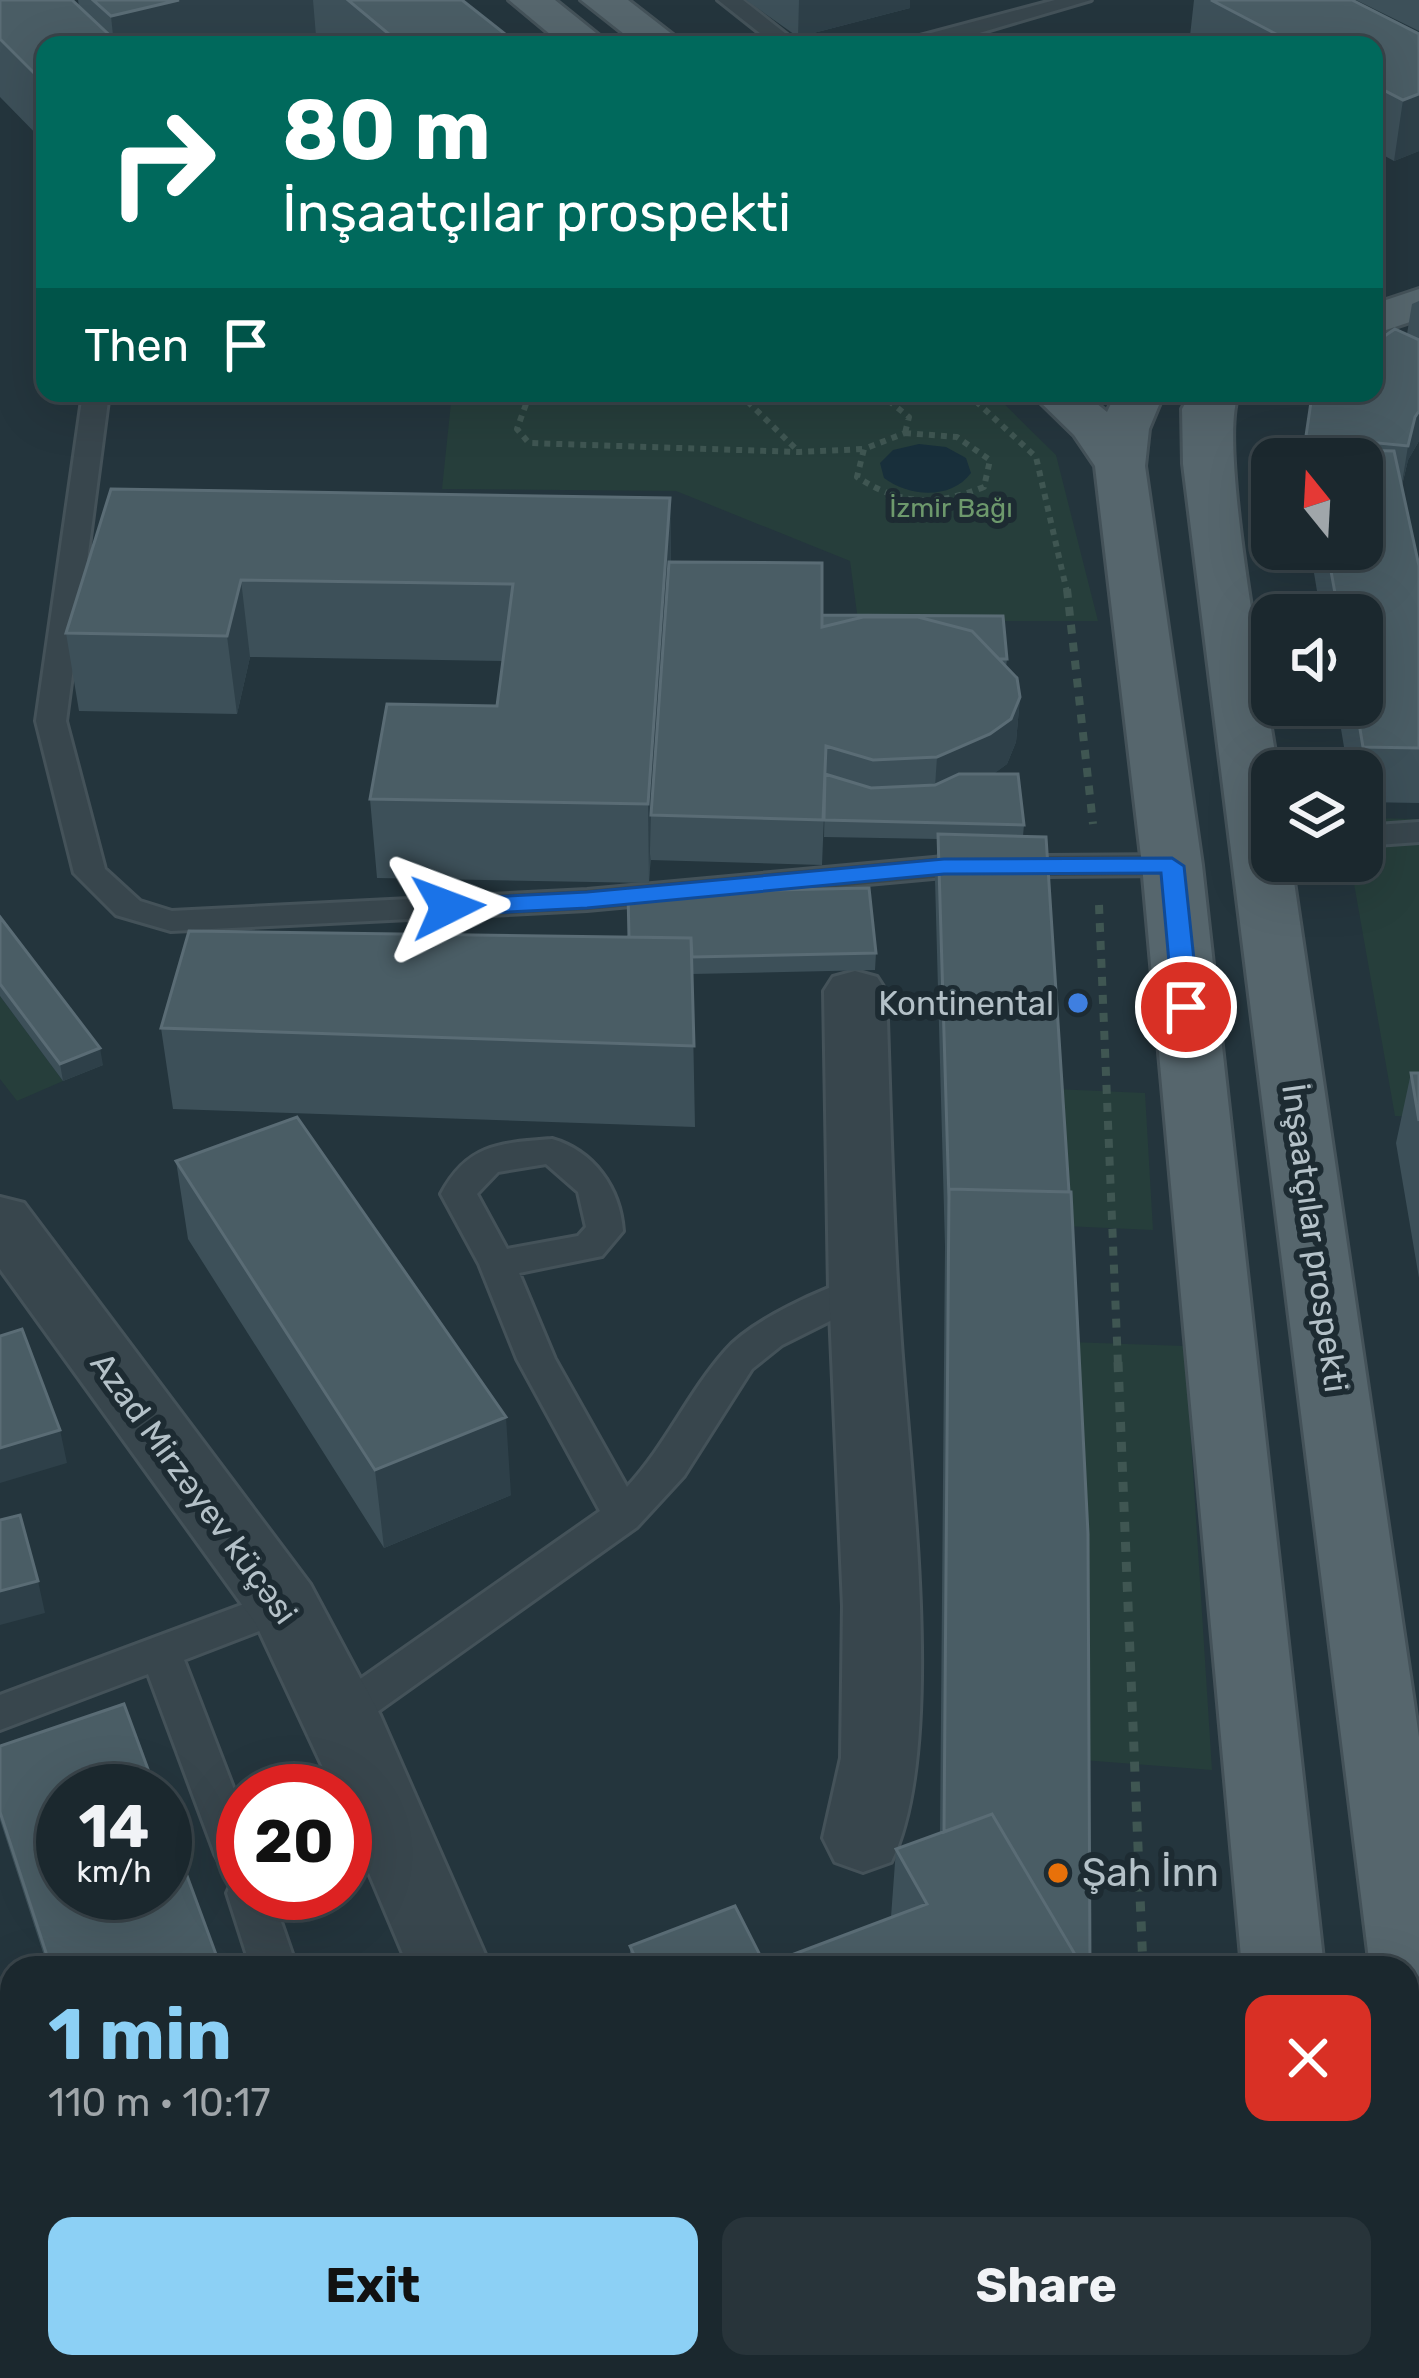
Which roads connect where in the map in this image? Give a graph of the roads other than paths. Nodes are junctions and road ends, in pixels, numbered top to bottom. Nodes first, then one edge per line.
1 (529, 0) edge
2 (601, 0) edge
3 (729, 0) edge
4 (1080, 0) edge
5 (578, 36) edge
6 (652, 36) edge
7 (777, 36) edge
8 (946, 36) edge
9 (1419, 270) edge
10 (1383, 284) edge
11 (1419, 303) edge
12 (1383, 317) edge
13 (95, 402) edge
14 (1065, 402) edge
15 (1134, 402) edge
16 (1163, 402) edge
17 (1210, 402) edge
18 (1208, 464) junction
19 (1120, 466) junction
20 (1253, 750) edge
21 (1419, 832) edge
22 (1383, 835) edge
23 (1172, 866) junction
24 (1273, 882) edge
25 (855, 991) dead end
26 (0, 1220) edge
27 (497, 1264) dead end
28 (863, 1289) junction
29 (623, 1516) junction
30 (284, 1605) junction
31 (161, 1652) junction
32 (0, 1714) edge
33 (341, 1715) junction
34 (351, 1764) edge
35 (216, 1797) edge
36 (372, 1832) edge
37 (862, 1838) dead end
38 (259, 1920) edge
39 (270, 1956) edge
40 (443, 1956) edge
41 (1282, 1956) edge
42 (1411, 1956) edge

1 - 5 main road
2 - 6 main road
3 - 7 lane
4 - 8 lane
9 - 10 main road
11 - 12 main road
13 - 23 lane
14 - 19 main road
15 - 19 main road
16 - 18 main road
17 - 18 main road, İnşaatçılar prospekti
18 - 20 main road, İnşaatçılar prospekti
19 - 23 main road
21 - 22 lane
23 - 41 main road
24 - 42 main road, İnşaatçılar prospekti
25 - 28 street
26 - 30 street, Azad Mirzəyev küçəsi
27 - 29 lane
28 - 29 lane
28 - 37 street
29 - 33 lane
30 - 31 lane
30 - 33 street, Azad Mirzəyev küçəsi
31 - 32 lane
31 - 35 lane
33 - 34 street, Azad Mirzəyev küçəsi
36 - 40 street, Azad Mirzəyev küçəsi
38 - 39 lane

